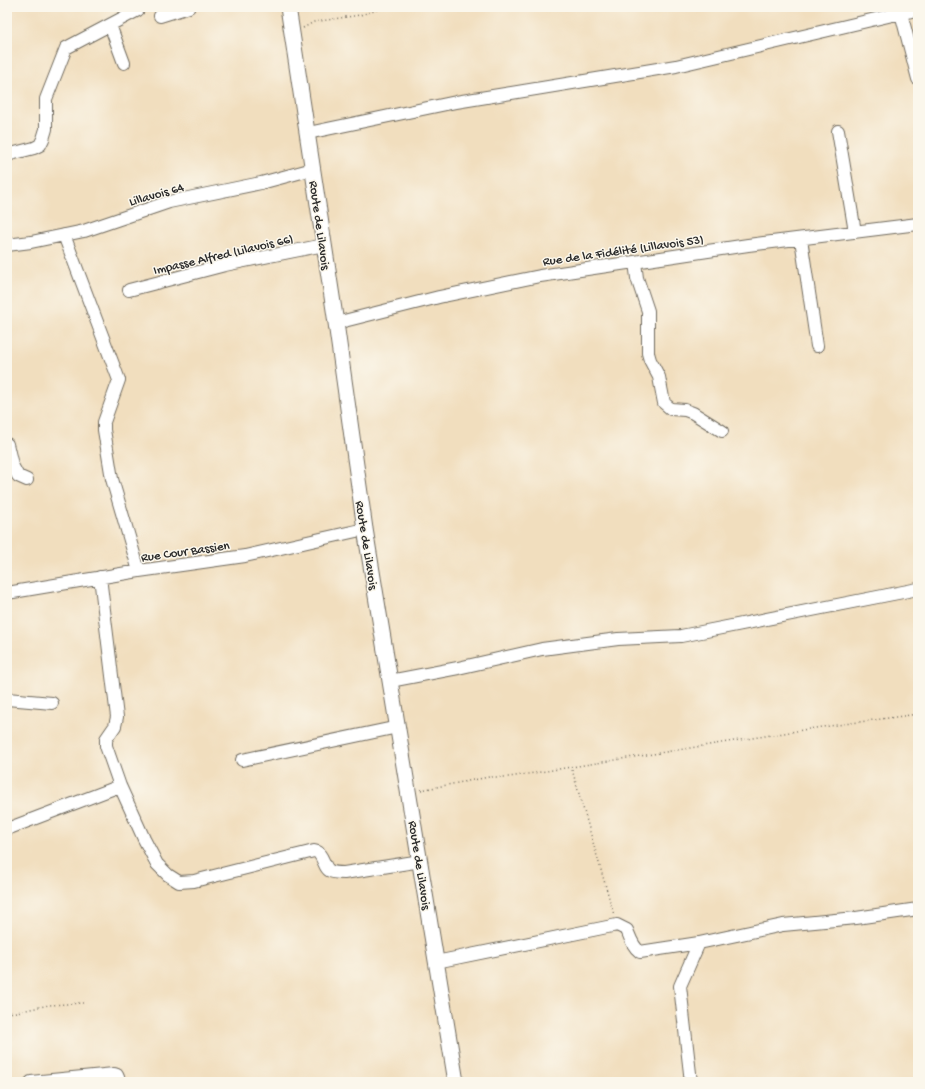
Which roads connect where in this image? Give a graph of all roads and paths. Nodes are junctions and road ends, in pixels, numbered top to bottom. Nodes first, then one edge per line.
1 (189, 7) edge
2 (288, 7) edge
3 (388, 7) edge
4 (138, 10) dead end
5 (918, 10) edge
6 (901, 13) junction
7 (160, 16) dead end
8 (110, 25) junction
9 (292, 30) junction
10 (124, 63) dead end
11 (918, 79) edge
12 (838, 131) dead end
13 (308, 133) junction
14 (7, 155) edge
15 (313, 169) junction
16 (918, 224) edge
17 (855, 232) junction
18 (64, 235) junction
19 (801, 238) junction
20 (7, 245) edge
21 (324, 245) junction
22 (635, 262) junction
23 (129, 290) dead end
24 (336, 323) junction
25 (817, 346) dead end
26 (722, 431) dead end
27 (7, 444) edge
28 (27, 480) dead end
29 (365, 529) junction
30 (138, 571) junction
31 (100, 577) junction
32 (918, 589) edge
33 (7, 592) edge
34 (390, 681) junction
35 (7, 699) edge
36 (52, 703) dead end
37 (918, 714) edge
38 (398, 727) junction
39 (242, 760) dead end
40 (571, 766) junction
41 (120, 786) junction
42 (409, 792) junction
43 (7, 829) edge
44 (420, 861) junction
45 (918, 909) edge
46 (617, 925) junction
47 (699, 943) junction
48 (436, 962) junction
49 (83, 1003) dead end
50 (7, 1013) edge
51 (31, 1082) edge
52 (120, 1082) edge
53 (456, 1082) edge
54 (691, 1082) edge

1 - 7 street
2 - 9 main road, Route de Lilavois
3 - 9 path
4 - 8 street
5 - 6 street
6 - 11 street
6 - 13 street
8 - 10 street
8 - 14 street
9 - 13 main road, Route de Lilavois
12 - 17 street
13 - 15 main road, Route de Lilavois
15 - 18 street, Lillavois 64
15 - 21 main road, Route de Lilavois
16 - 17 street, Rue de la Fidélité (Lillavois 53)
17 - 19 street, Rue de la Fidélité (Lillavois 53)
18 - 20 street, Lillavois 64
18 - 30 street
19 - 22 street, Rue de la Fidélité (Lillavois 53)
19 - 25 street
21 - 23 street, Impasse Alfred (Lilavois 66)
21 - 24 main road, Route de Lilavois
22 - 24 street, Rue de la Fidélité (Lillavois 53)
22 - 26 street
24 - 29 main road, Route de Lilavois
27 - 28 street
29 - 30 street, Rue Cour Bassien
29 - 34 main road, Route de Lilavois
30 - 31 street, Rue Cour Bassien
31 - 33 street, Rue Cour Bassien
31 - 41 street
32 - 34 street
34 - 38 main road, Route de Lilavois
35 - 36 street
37 - 40 path
38 - 39 street
38 - 42 main road, Route de Lilavois
40 - 42 path
40 - 46 path
41 - 43 street
41 - 44 street
42 - 44 main road, Route de Lilavois
44 - 48 main road, Route de Lilavois
45 - 47 street
46 - 47 street
46 - 48 street
47 - 54 street
48 - 53 main road, Route de Lilavois
49 - 50 path
51 - 52 street

